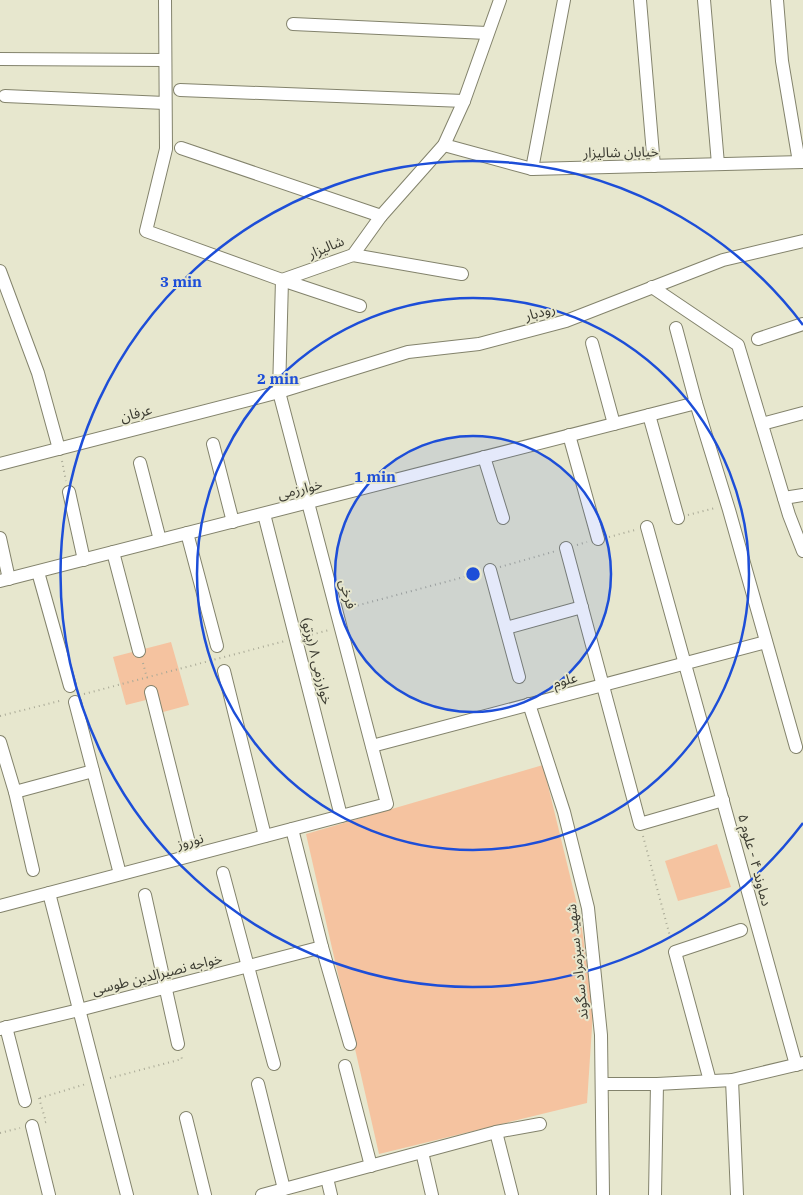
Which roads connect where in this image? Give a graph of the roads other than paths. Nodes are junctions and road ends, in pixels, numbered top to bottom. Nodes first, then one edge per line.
1 (165, 0) edge
2 (500, 0) edge
3 (564, 0) edge
4 (640, 0) edge
5 (704, 0) edge
6 (777, 0) edge
7 (294, 24) dead end
8 (488, 33) junction
9 (0, 59) edge
10 (166, 60) junction
11 (180, 90) dead end
12 (5, 96) dead end
13 (464, 101) junction
14 (165, 103) junction
15 (444, 145) junction
16 (181, 148) dead end
17 (801, 162) edge
18 (718, 164) junction
19 (654, 166) junction
20 (532, 169) junction
21 (381, 216) junction
22 (803, 241) edge
23 (353, 255) junction
24 (0, 271) edge
25 (462, 274) dead end
26 (282, 280) junction
27 (652, 287) junction
28 (360, 306) dead end
29 (803, 324) edge
30 (676, 328) dead end
31 (758, 339) dead end
32 (592, 343) dead end
33 (279, 392) junction
34 (696, 403) junction
35 (803, 413) edge
36 (649, 415) junction
37 (614, 424) junction
38 (762, 424) junction
39 (569, 435) junction
40 (213, 444) dead end
41 (59, 449) junction
42 (484, 457) junction
43 (140, 463) dead end
44 (0, 464) edge
45 (68, 492) road end
46 (803, 494) edge
47 (784, 498) junction
48 (308, 502) junction
49 (264, 514) junction
50 (503, 518) dead end
51 (678, 518) road end
52 (233, 522) junction
53 (647, 527) road end
54 (188, 533) junction
55 (0, 538) edge
56 (598, 539) road end
57 (160, 540) junction
58 (566, 548) road end
59 (113, 552) junction
60 (803, 552) edge
61 (84, 560) junction
62 (490, 570) road end
63 (38, 572) junction
64 (4, 580) edge
65 (582, 607) junction
66 (506, 628) junction
67 (766, 642) junction
68 (216, 646) dead end
69 (139, 651) road end
70 (686, 663) junction
71 (224, 671) dead end
72 (519, 677) dead end
73 (602, 685) junction
74 (70, 686) dead end
75 (151, 692) road end
76 (74, 699) road end
77 (530, 704) junction
78 (0, 742) edge
79 (372, 746) junction
80 (796, 747) dead end
81 (93, 771) junction
82 (15, 792) junction
83 (723, 800) junction
84 (387, 804) joint
85 (341, 816) junction
86 (292, 829) junction
87 (265, 836) junction
88 (192, 856) junction
89 (33, 870) dead end
90 (120, 874) junction
91 (223, 874) dead end
92 (49, 893) junction
93 (144, 895) dead end
94 (0, 906) edge
95 (741, 930) dead end
96 (322, 947) junction
97 (247, 967) junction
98 (166, 988) junction
99 (79, 1010) junction
100 (3, 1028) edge
101 (178, 1044) road end
102 (350, 1044) dead end
103 (274, 1064) dead end
104 (799, 1064) edge
105 (345, 1066) dead end
106 (732, 1080) junction
107 (710, 1081) junction
108 (258, 1084) dead end
109 (602, 1084) junction
110 (657, 1084) junction
111 (25, 1101) dead end
112 (186, 1118) dead end
113 (540, 1124) dead end
114 (32, 1126) dead end
115 (496, 1132) junction
116 (422, 1152) junction
117 (370, 1166) junction
118 (327, 1178) junction
119 (284, 1189) junction
120 (49, 1195) edge
121 (127, 1195) edge
122 (205, 1195) edge
123 (265, 1195) edge
124 (331, 1195) edge
125 (432, 1195) edge
126 (512, 1195) edge
127 (603, 1195) edge
128 (655, 1195) edge
129 (737, 1195) edge

1 - 10 street
2 - 8 street, شالیزار
3 - 20 street
4 - 19 street
5 - 18 street
6 - 17 street
7 - 8 street
8 - 13 street, شالیزار
9 - 10 street
10 - 14 street
11 - 13 street
12 - 14 street
13 - 15 street, شالیزار
14 - 26 street
15 - 20 street, خیابان شالیزار
15 - 21 street, شالیزار
16 - 21 street
17 - 18 street, خیابان شالیزار
18 - 19 street, خیابان شالیزار
19 - 20 street, خیابان شالیزار
21 - 23 street, شالیزار
22 - 27 street, رودبار
23 - 25 street
23 - 26 street, شالیزار
24 - 41 street
26 - 28 street
26 - 33 street
27 - 33 street, رودبار
27 - 38 street
29 - 31 street
30 - 34 street
32 - 37 street
33 - 41 street, عرفان
33 - 48 street, فرخی
34 - 36 street, خوارزمی
34 - 67 street
35 - 38 street
36 - 37 street, خوارزمی
36 - 51 street
37 - 39 street, خوارزمی
38 - 47 street
39 - 42 street, خوارزمی
39 - 56 street
40 - 52 street
41 - 44 street, عرفان
42 - 48 street, خوارزمی
42 - 50 street
43 - 57 street
45 - 61 street
46 - 47 street
47 - 60 street
48 - 49 street, خوارزمی
48 - 79 street, فرخی
49 - 52 street, خوارزمی
49 - 85 street, خوارزمی ۸ (پرتو)
52 - 54 street, خوارزمی
53 - 70 street, دماوند ۴ - علوم ۵
54 - 57 street, خوارزمی
54 - 68 street
55 - 64 street
57 - 59 street, خوارزمی
58 - 65 street
59 - 61 street, خوارزمی
59 - 69 street
61 - 63 street, خوارزمی
62 - 66 street
63 - 64 street, خوارزمی
63 - 74 street
65 - 66 street
65 - 73 street
66 - 72 street
67 - 70 street, علوم
67 - 80 street
70 - 73 street, علوم
70 - 83 street, دماوند ۴ - علوم ۵
71 - 87 street
73 - 77 street, علوم
73 - 83 street
75 - 88 street
76 - 81 street
77 - 79 street, علوم
77 - 109 street, شهید سبزمراد سگوند
78 - 82 street
79 - 84 street, فرخی
81 - 82 street
81 - 90 street
82 - 89 street
83 - 104 street, دماوند ۴ - علوم ۵
84 - 85 street, نوروز
85 - 86 street, نوروز
86 - 87 street, نوروز
86 - 96 street
87 - 88 street, نوروز
88 - 90 street, نوروز
90 - 92 street, نوروز
91 - 97 street
92 - 94 street, نوروز
92 - 99 street
93 - 98 street
95 - 107 street
96 - 97 street, خواجه نصیرالدین طوسی
96 - 102 street
97 - 98 street, خواجه نصیرالدین طوسی
97 - 103 street
98 - 99 street, خواجه نصیرالدین طوسی
98 - 101 street
99 - 100 street, خواجه نصیرالدین طوسی
99 - 121 street
100 - 111 street
104 - 106 street
105 - 117 street
106 - 107 street
106 - 129 street
107 - 110 street
108 - 119 street
109 - 110 street
109 - 127 street, شهید سبزمراد سگوند
110 - 128 street
112 - 122 street
113 - 115 street
114 - 120 street
115 - 116 street
115 - 126 street
116 - 117 street
116 - 125 street
117 - 118 street
118 - 119 street
118 - 124 street
119 - 123 street

